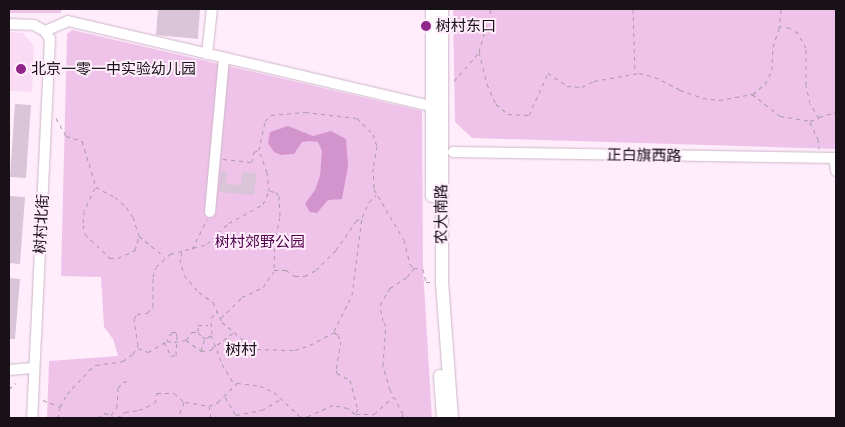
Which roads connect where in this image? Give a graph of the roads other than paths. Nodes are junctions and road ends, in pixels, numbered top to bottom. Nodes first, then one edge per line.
1 (212, 9) edge
2 (432, 9) edge
3 (442, 9) edge
4 (9, 24) edge
5 (45, 31) junction
6 (207, 54) junction
7 (224, 58) junction
8 (431, 106) junction
9 (453, 152) dead end
10 (835, 158) edge
11 (836, 171) edge
12 (210, 212) road end
13 (33, 368) junction
14 (9, 370) edge
15 (32, 418) edge
16 (443, 418) edge
17 (452, 418) edge

1 - 6 street
2 - 8 main road, 农大南路
3 - 17 main road, 农大南路
4 - 5 street
5 - 6 street
5 - 13 street, 树村北街
6 - 7 street
7 - 8 street
7 - 12 street
8 - 16 main road, 农大南路
9 - 10 street, 正白旗西路
10 - 11 street
13 - 14 street
13 - 15 street, 树村北街

